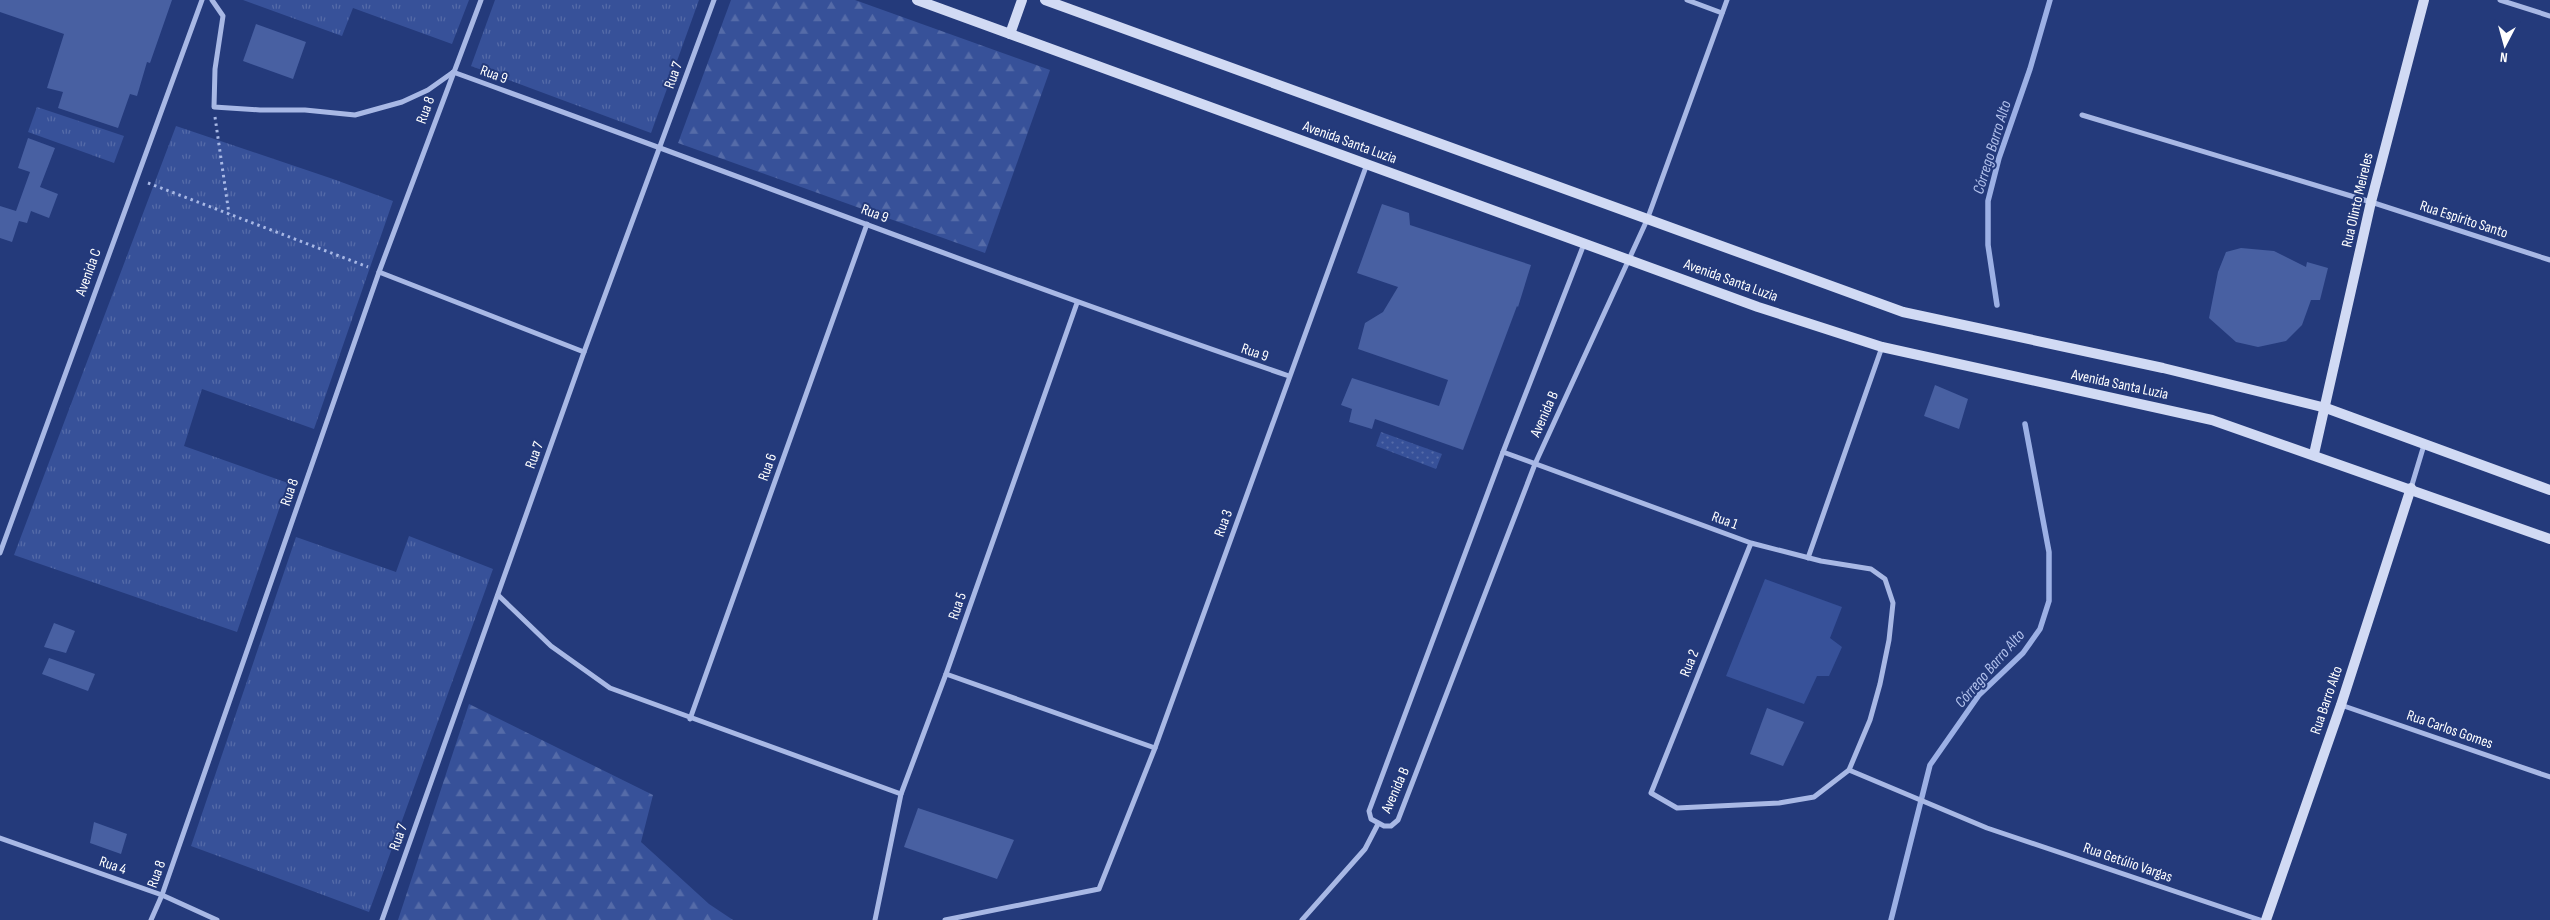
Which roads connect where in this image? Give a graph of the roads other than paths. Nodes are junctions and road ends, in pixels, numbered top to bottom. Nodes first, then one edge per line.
1 (202, 0) edge
2 (212, 0) edge
3 (480, 0) edge
4 (714, 0) edge
5 (917, 0) edge
6 (1022, 0) edge
7 (1045, 0) edge
8 (1687, 0) edge
9 (1727, 0) edge
10 (2424, 0) edge
11 (2500, 0) edge
12 (1722, 13) junction
13 (2550, 16) edge
14 (1010, 34) junction
15 (453, 72) junction
16 (2082, 115) dead end
17 (660, 147) junction
18 (1367, 164) junction
19 (2371, 202) junction
20 (1647, 220) junction
21 (867, 224) junction
22 (1584, 244) junction
23 (1629, 258) junction
24 (2550, 260) edge
25 (379, 272) junction
26 (1077, 303) junction
27 (1882, 347) junction
28 (584, 352) junction
29 (1289, 376) junction
30 (2326, 408) junction
31 (2424, 445) junction
32 (1503, 452) junction
33 (2314, 454) junction
34 (1535, 464) junction
35 (2411, 488) junction
36 (2550, 490) edge
37 (2550, 539) edge
38 (1751, 543) junction
39 (0, 553) edge
40 (1808, 558) junction
41 (498, 595) junction
42 (946, 674) junction
43 (2341, 705) junction
44 (690, 719) junction
45 (1156, 748) junction
46 (1849, 770) junction
47 (2550, 777) edge
48 (901, 794) junction
49 (1378, 824) junction
50 (0, 838) edge
51 (162, 895) junction
52 (151, 920) edge
53 (217, 920) edge
54 (382, 920) edge
55 (875, 920) edge
56 (945, 920) edge
57 (1302, 920) edge
58 (2260, 920) edge
59 (2266, 920) edge

1 - 39 street, Avenida C
2 - 15 street
3 - 15 street, Rua 8
4 - 17 street, Rua 7
5 - 14 street, Avenida Santa Luzia
6 - 14 street
7 - 20 street, Avenida Santa Luzia
8 - 12 street
9 - 12 street, Avenida B
10 - 19 street, Rua Olinto Meireles
11 - 13 street
12 - 20 street, Avenida B
14 - 18 street, Avenida Santa Luzia
15 - 17 street, Rua 9
15 - 25 street, Rua 8
16 - 19 street, Rua Espírito Santo
17 - 21 street, Rua 9
17 - 28 street, Rua 7
18 - 22 street, Avenida Santa Luzia
18 - 29 street, Rua 3
19 - 24 street, Rua Espírito Santo
19 - 30 street, Rua Olinto Meireles
20 - 23 street, Avenida B
20 - 30 street, Avenida Santa Luzia
21 - 26 street, Rua 9
21 - 44 street, Rua 6
22 - 23 street, Avenida Santa Luzia
22 - 32 street, Avenida B
23 - 27 street, Avenida Santa Luzia
23 - 34 street, Avenida B
25 - 28 street
25 - 51 street, Rua 8
26 - 29 street, Rua 9
26 - 42 street, Rua 5
27 - 33 street, Avenida Santa Luzia
27 - 40 street
28 - 41 street, Rua 7
29 - 45 street, Rua 3
30 - 31 street, Avenida Santa Luzia
30 - 33 street, Rua Olinto Meireles
31 - 35 street
31 - 36 street, Avenida Santa Luzia
32 - 34 street, Rua 1
32 - 49 street, Avenida B
33 - 35 street, Avenida Santa Luzia
34 - 38 street, Rua 1
34 - 49 street, Avenida B
35 - 37 street, Avenida Santa Luzia
35 - 43 street, Rua Barro Alto
38 - 40 street, Rua 1
38 - 46 street, Rua 2
40 - 46 street, Rua 1
41 - 44 street
41 - 54 street, Rua 7
42 - 45 street
42 - 48 street, Rua 5
43 - 47 street, Rua Carlos Gomes
43 - 59 street, Rua Barro Alto
44 - 48 street
45 - 56 street, Rua 3
46 - 58 street, Rua Getúlio Vargas
48 - 55 street, Rua 5
49 - 57 street
50 - 51 street, Rua 4
51 - 52 street, Rua 8
51 - 53 street, Rua 4

